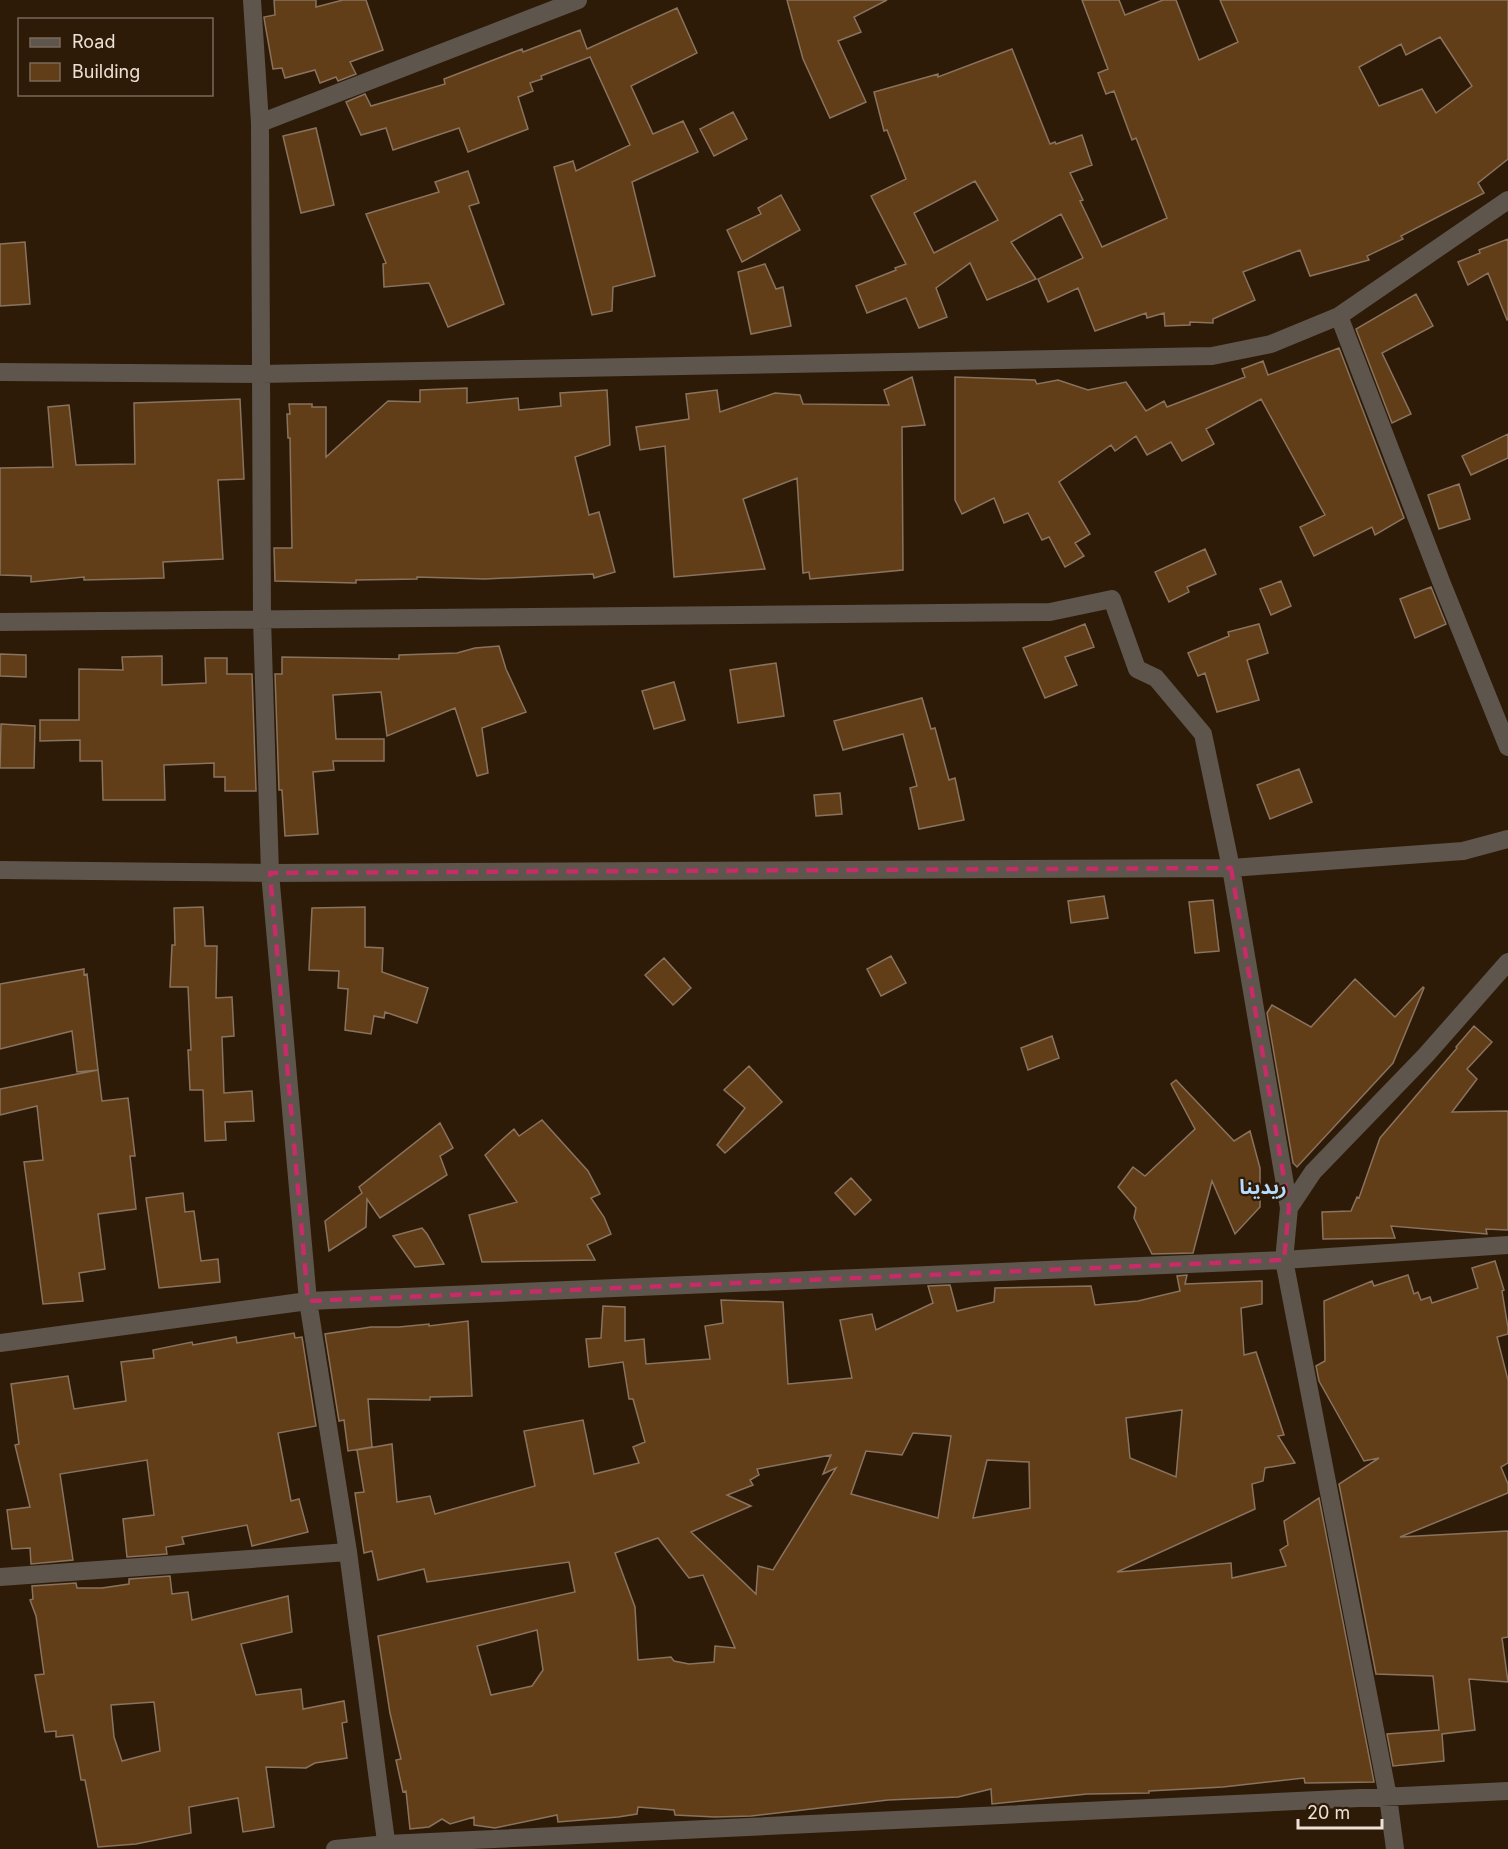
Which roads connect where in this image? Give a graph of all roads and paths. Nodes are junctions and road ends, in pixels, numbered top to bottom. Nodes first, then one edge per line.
1 (252, 0) edge
2 (578, 0) edge
3 (260, 123) junction
4 (1508, 200) edge
5 (1339, 316) junction
6 (0, 372) edge
7 (261, 374) junction
8 (262, 619) junction
9 (0, 622) edge
10 (1508, 747) edge
11 (1508, 839) edge
12 (1231, 868) junction
13 (0, 870) edge
14 (270, 873) junction
15 (1508, 962) edge
16 (1288, 1208) junction
17 (1508, 1245) edge
18 (1284, 1260) junction
19 (308, 1301) junction
20 (0, 1343) edge
21 (348, 1552) junction
22 (0, 1577) edge
23 (1508, 1791) edge
24 (1388, 1797) junction
25 (387, 1847) edge
26 (335, 1849) edge
27 (1395, 1849) edge

1 - 3 street
2 - 3 street
3 - 7 street
4 - 5 street
5 - 7 street
5 - 10 street
6 - 7 street
7 - 8 street
8 - 9 street
8 - 12 street
8 - 14 street
11 - 12 street
12 - 14 street
12 - 16 street
13 - 14 street
14 - 19 street
15 - 16 street
16 - 18 street
17 - 18 street
18 - 19 street
18 - 24 street
19 - 20 street
19 - 21 street
21 - 22 street
21 - 25 street
23 - 24 street
24 - 25 street
24 - 27 street
25 - 26 street

